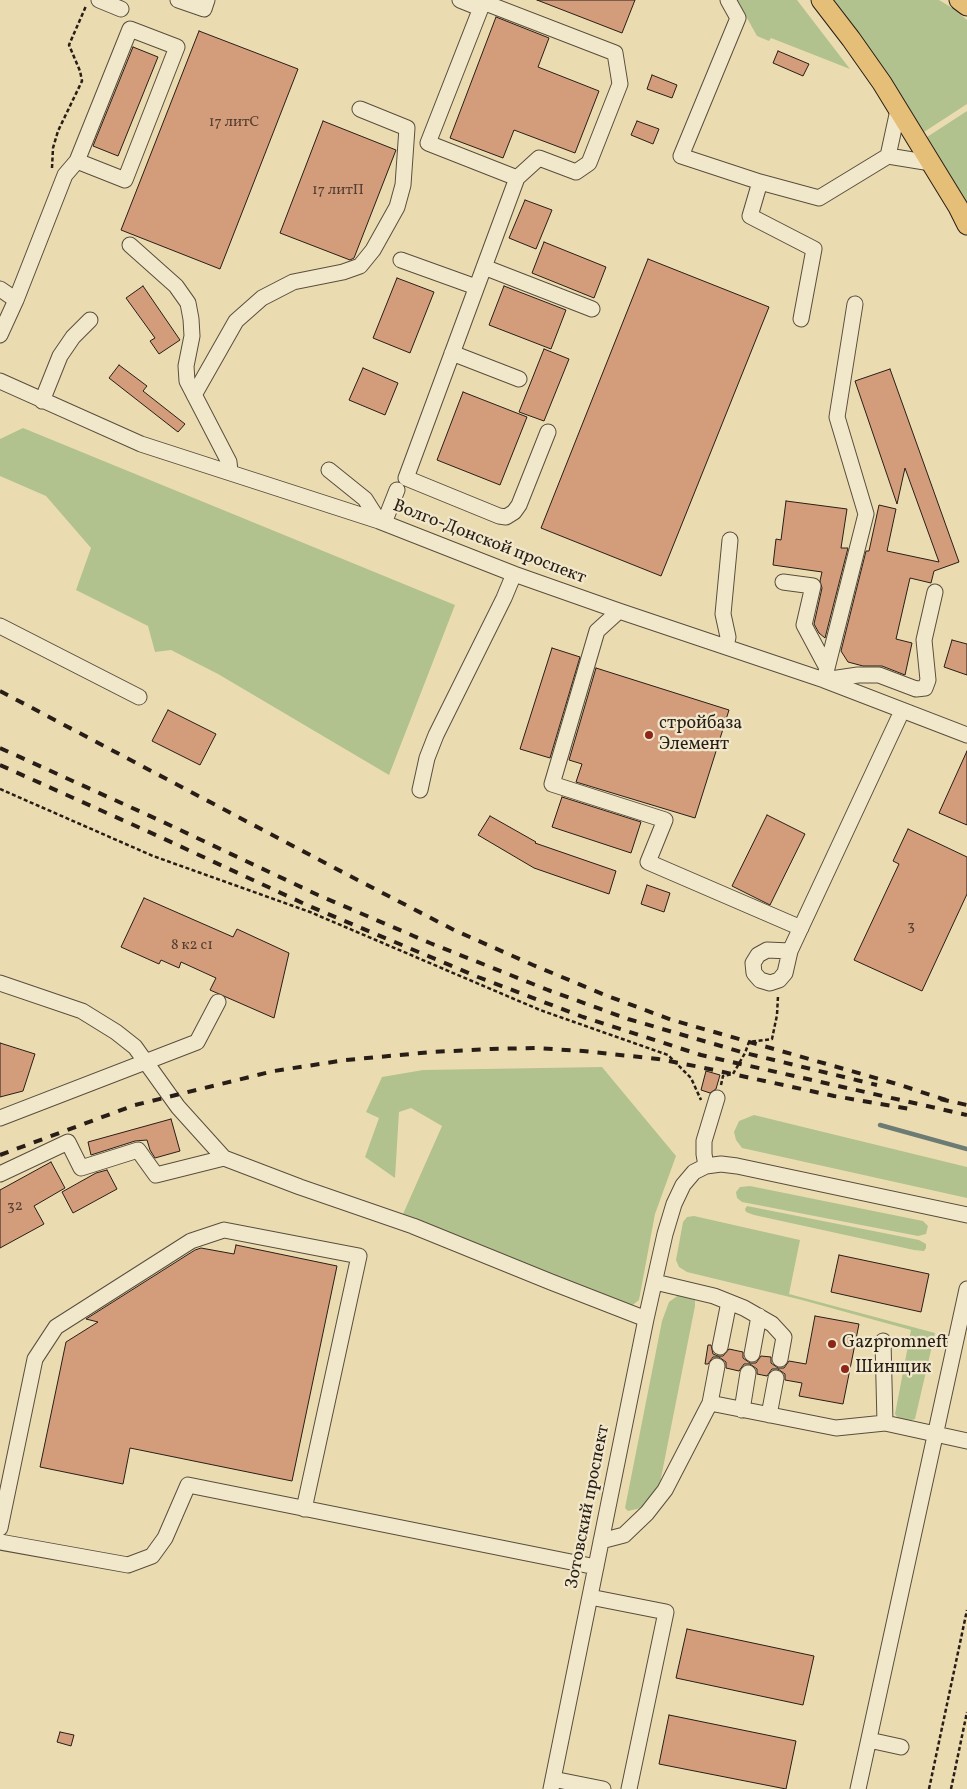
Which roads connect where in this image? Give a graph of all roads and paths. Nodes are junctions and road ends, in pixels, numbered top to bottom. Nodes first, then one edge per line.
1 (89, 0) edge
2 (99, 0) edge
3 (178, 0) edge
4 (207, 0) edge
5 (460, 0) edge
6 (728, 0) edge
7 (821, 0) edge
8 (959, 0) edge
9 (482, 3) edge
10 (967, 6) edge
11 (122, 9) dead end
12 (360, 110) dead end
13 (898, 110) junction
14 (888, 156) junction
15 (77, 161) junction
16 (931, 164) junction
17 (52, 177) dead end
18 (517, 178) junction
19 (760, 182) junction
20 (967, 225) edge
21 (130, 244) dead end
22 (401, 260) dead end
23 (484, 267) junction
24 (476, 287) junction
25 (0, 289) edge
26 (16, 300) junction
27 (855, 304) dead end
28 (592, 309) dead end
29 (90, 320) dead end
30 (801, 320) dead end
31 (0, 335) edge
32 (452, 353) junction
33 (519, 379) dead end
34 (0, 381) edge
35 (194, 395) junction
36 (42, 400) junction
37 (548, 432) dead end
38 (329, 470) dead end
39 (230, 471) junction
40 (397, 490) dead end
41 (381, 522) junction
42 (730, 540) dead end
43 (514, 574) junction
44 (783, 582) dead end
45 (935, 592) dead end
46 (619, 611) junction
47 (0, 626) edge
48 (726, 647) junction
49 (825, 674) junction
50 (138, 697) dead end
51 (902, 710) junction
52 (967, 735) edge
53 (0, 789) edge
54 (420, 790) dead end
55 (801, 928) junction
56 (790, 952) junction
57 (779, 980) junction
58 (0, 984) edge
59 (218, 1002) dead end
60 (146, 1063) junction
61 (717, 1098) joint
62 (713, 1114) junction
63 (0, 1118) edge
64 (224, 1158) junction
65 (706, 1166) junction
66 (0, 1174) edge
67 (967, 1215) edge
68 (655, 1282) junction
69 (967, 1289) edge
70 (729, 1302) junction
71 (759, 1316) junction
72 (646, 1319) junction
73 (883, 1340) dead end
74 (720, 1347) dead end
75 (752, 1354) dead end
76 (780, 1359) dead end
77 (717, 1366) dead end
78 (748, 1373) dead end
79 (776, 1378) dead end
80 (710, 1404) junction
81 (742, 1410) junction
82 (769, 1415) junction
83 (885, 1423) junction
84 (935, 1434) junction
85 (967, 1441) edge
86 (304, 1509) junction
87 (0, 1528) edge
88 (601, 1541) junction
89 (0, 1542) edge
90 (596, 1567) junction
91 (590, 1597) junction
92 (967, 1610) edge
93 (967, 1712) edge
94 (869, 1740) junction
95 (902, 1747) dead end
96 (552, 1784) edge
97 (604, 1789) edge
98 (629, 1789) edge
99 (858, 1789) edge
100 (929, 1789) edge
101 (951, 1789) edge

1 - 17 path
2 - 11 street
3 - 4 street
5 - 9 street
6 - 19 street
7 - 13 main road
8 - 10 main road
9 - 18 street
9 - 18 street
12 - 35 street
13 - 14 street
13 - 16 main road
14 - 16 street
14 - 19 street
15 - 15 street
15 - 26 street
16 - 20 main road
18 - 23 street
19 - 30 street
21 - 35 street
22 - 24 street
23 - 24 street
23 - 28 street
24 - 32 street
25 - 26 street
26 - 31 street
27 - 49 street
29 - 36 street
32 - 33 street
32 - 37 street
34 - 36 street, Волго-Донской проспект
35 - 39 street
36 - 39 street, Волго-Донской проспект
38 - 41 street
39 - 41 street, Волго-Донской проспект
40 - 41 street
41 - 43 street, Волго-Донской проспект
42 - 48 street
43 - 46 street, Волго-Донской проспект
43 - 54 street
44 - 49 street
45 - 49 street
46 - 48 street, Волго-Донской проспект
46 - 55 street
47 - 50 street
48 - 49 street, Волго-Донской проспект
49 - 51 street, Волго-Донской проспект
51 - 52 street, Волго-Донской проспект
51 - 55 street
53 - 62 path
55 - 56 street
56 - 57 street
56 - 57 street
57 - 61 path
58 - 60 street
59 - 60 street
60 - 63 street
60 - 64 street
61 - 62 street
62 - 65 street
64 - 66 street
64 - 72 street
65 - 67 street
65 - 68 street, Зотовский проспект
68 - 70 street
68 - 72 street, Зотовский проспект
69 - 84 street
70 - 71 street
70 - 74 street
71 - 75 street
71 - 76 street
72 - 88 street, Зотовский проспект
73 - 83 street
77 - 80 street
78 - 81 street
79 - 82 street
80 - 81 street
80 - 88 street
81 - 82 street
82 - 83 street
83 - 84 street
84 - 85 street
84 - 94 street
86 - 87 street
86 - 89 street
86 - 90 street
88 - 90 street, Зотовский проспект
90 - 91 street, Зотовский проспект
91 - 96 street, Зотовский проспект
91 - 98 street
92 - 100 path
93 - 101 path
94 - 95 street
94 - 99 street
96 - 97 street

